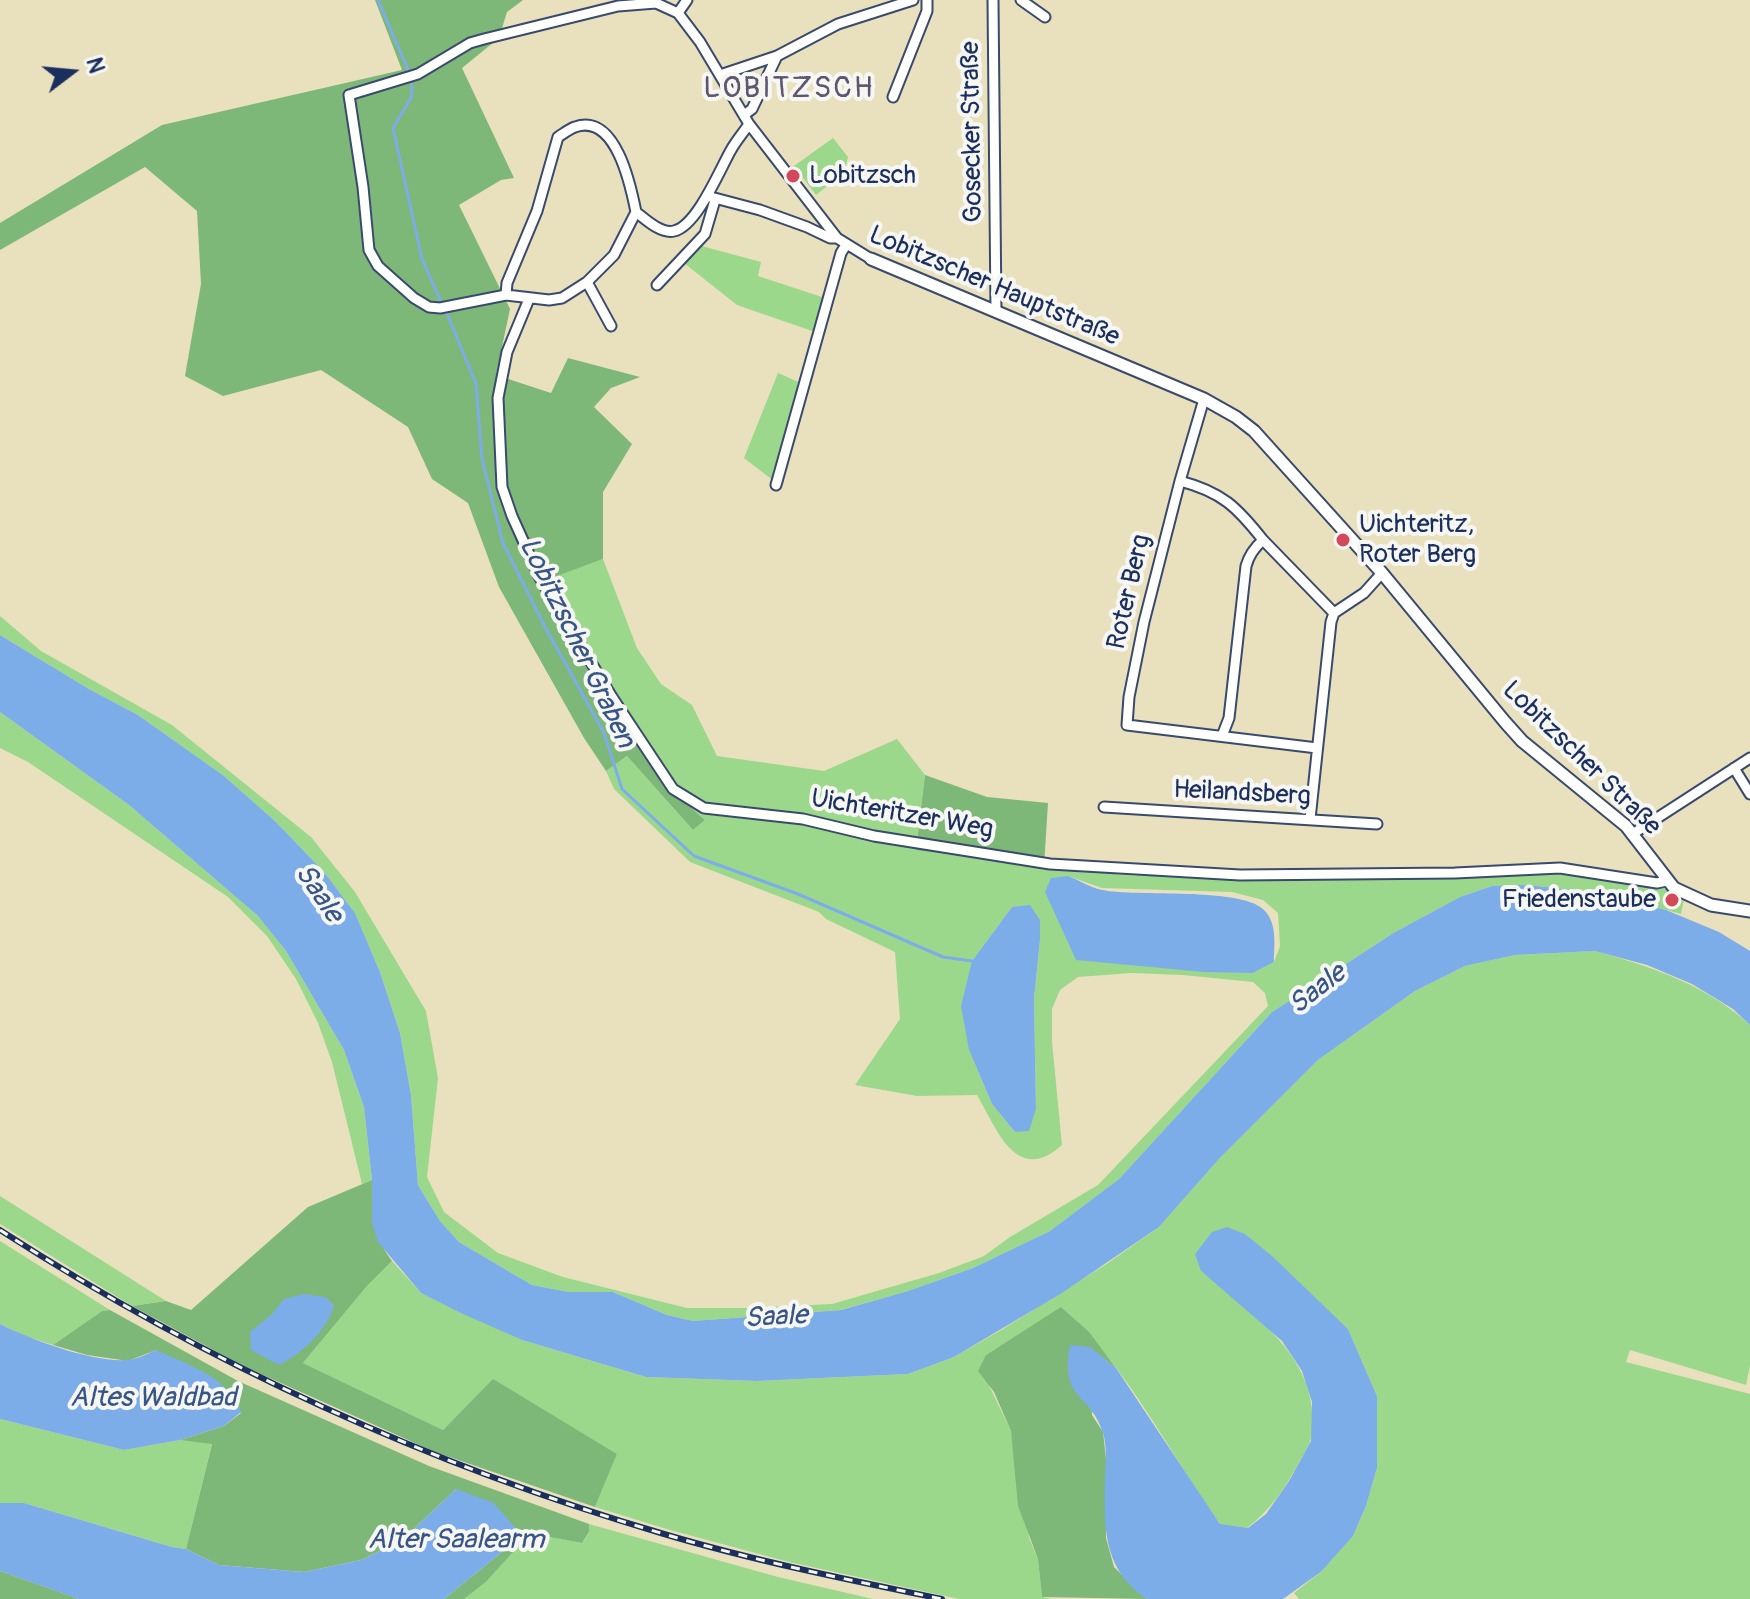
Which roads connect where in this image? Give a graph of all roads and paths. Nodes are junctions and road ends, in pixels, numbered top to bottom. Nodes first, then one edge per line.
1 (687, 0) edge
2 (913, 0) edge
3 (927, 0) edge
4 (993, 0) edge
5 (1021, 0) edge
6 (678, 13) junction
7 (1045, 17) dead end
8 (777, 56) junction
9 (720, 75) junction
10 (893, 97) dead end
11 (746, 120) junction
12 (711, 198) junction
13 (636, 212) junction
14 (837, 238) junction
15 (849, 247) junction
16 (871, 259) joint
17 (587, 282) junction
18 (657, 285) dead end
19 (506, 295) junction
20 (529, 299) junction
21 (996, 312) junction
22 (611, 326) dead end
23 (1204, 399) junction
24 (1180, 481) junction
25 (776, 485) dead end
26 (1263, 540) junction
27 (1382, 573) junction
28 (1334, 613) junction
29 (1222, 736) junction
30 (1317, 748) junction
31 (1750, 758) edge
32 (1734, 768) junction
33 (1750, 794) edge
34 (1104, 807) dead end
35 (1310, 819) junction
36 (1377, 824) dead end
37 (1634, 833) junction
38 (1667, 881) junction
39 (1750, 911) edge

1 - 6 street
2 - 8 street
3 - 10 street, Gosecker Straße
4 - 21 street, Gosecker Straße
5 - 7 street
6 - 9 street, Lobitzscher Hauptstraße
6 - 19 street
8 - 9 street
8 - 11 street
9 - 11 street, Lobitzscher Hauptstraße
11 - 12 street
11 - 14 street, Lobitzscher Hauptstraße
12 - 13 street
12 - 14 street
12 - 18 street
13 - 17 street
13 - 19 street
14 - 15 street, Lobitzscher Hauptstraße
15 - 16 street, Lobitzscher Hauptstraße
15 - 25 street
16 - 21 street, Lobitzscher Hauptstraße
17 - 20 street
17 - 22 street
19 - 20 street
20 - 38 street, Uichteritzer Weg
21 - 23 street, Lobitzscher Hauptstraße
23 - 24 street
23 - 27 street, Lobitzscher Straße
24 - 26 street
24 - 29 street, Roter Berg
26 - 28 street
26 - 29 street
27 - 28 street
27 - 37 street, Lobitzscher Straße
28 - 30 street
29 - 30 street, Roter Berg
30 - 35 street
31 - 32 street
32 - 33 street
32 - 37 street
34 - 35 street, Heilandsberg
35 - 36 street, Heilandsberg
37 - 38 street, Lobitzscher Straße
38 - 39 street, Lobitzscher Straße

